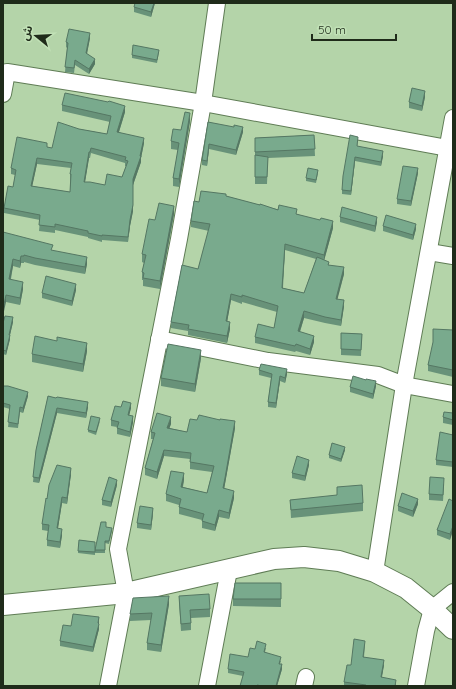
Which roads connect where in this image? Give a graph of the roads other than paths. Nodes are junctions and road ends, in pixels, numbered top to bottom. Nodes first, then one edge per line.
1 (217, 3) edge
2 (3, 94) edge
3 (203, 103) junction
4 (453, 118) edge
5 (450, 149) edge
6 (428, 252) junction
7 (453, 256) edge
8 (159, 339) junction
9 (404, 385) junction
10 (453, 394) edge
11 (229, 570) junction
12 (375, 572) junction
13 (453, 592) edge
14 (126, 593) junction
15 (3, 605) edge
16 (453, 607) edge
17 (432, 609) junction
18 (453, 628) edge
19 (108, 686) edge
20 (207, 686) edge
21 (416, 686) edge

1 - 3 street
2 - 3 street
3 - 5 street
3 - 8 street
4 - 5 street
5 - 6 street
6 - 7 street
6 - 9 street
8 - 9 street
8 - 14 street
9 - 10 street
9 - 12 street
11 - 12 main road
11 - 14 main road
11 - 20 street
12 - 17 main road
13 - 17 street
14 - 15 main road
14 - 19 street
16 - 17 street
17 - 18 main road
17 - 21 street

